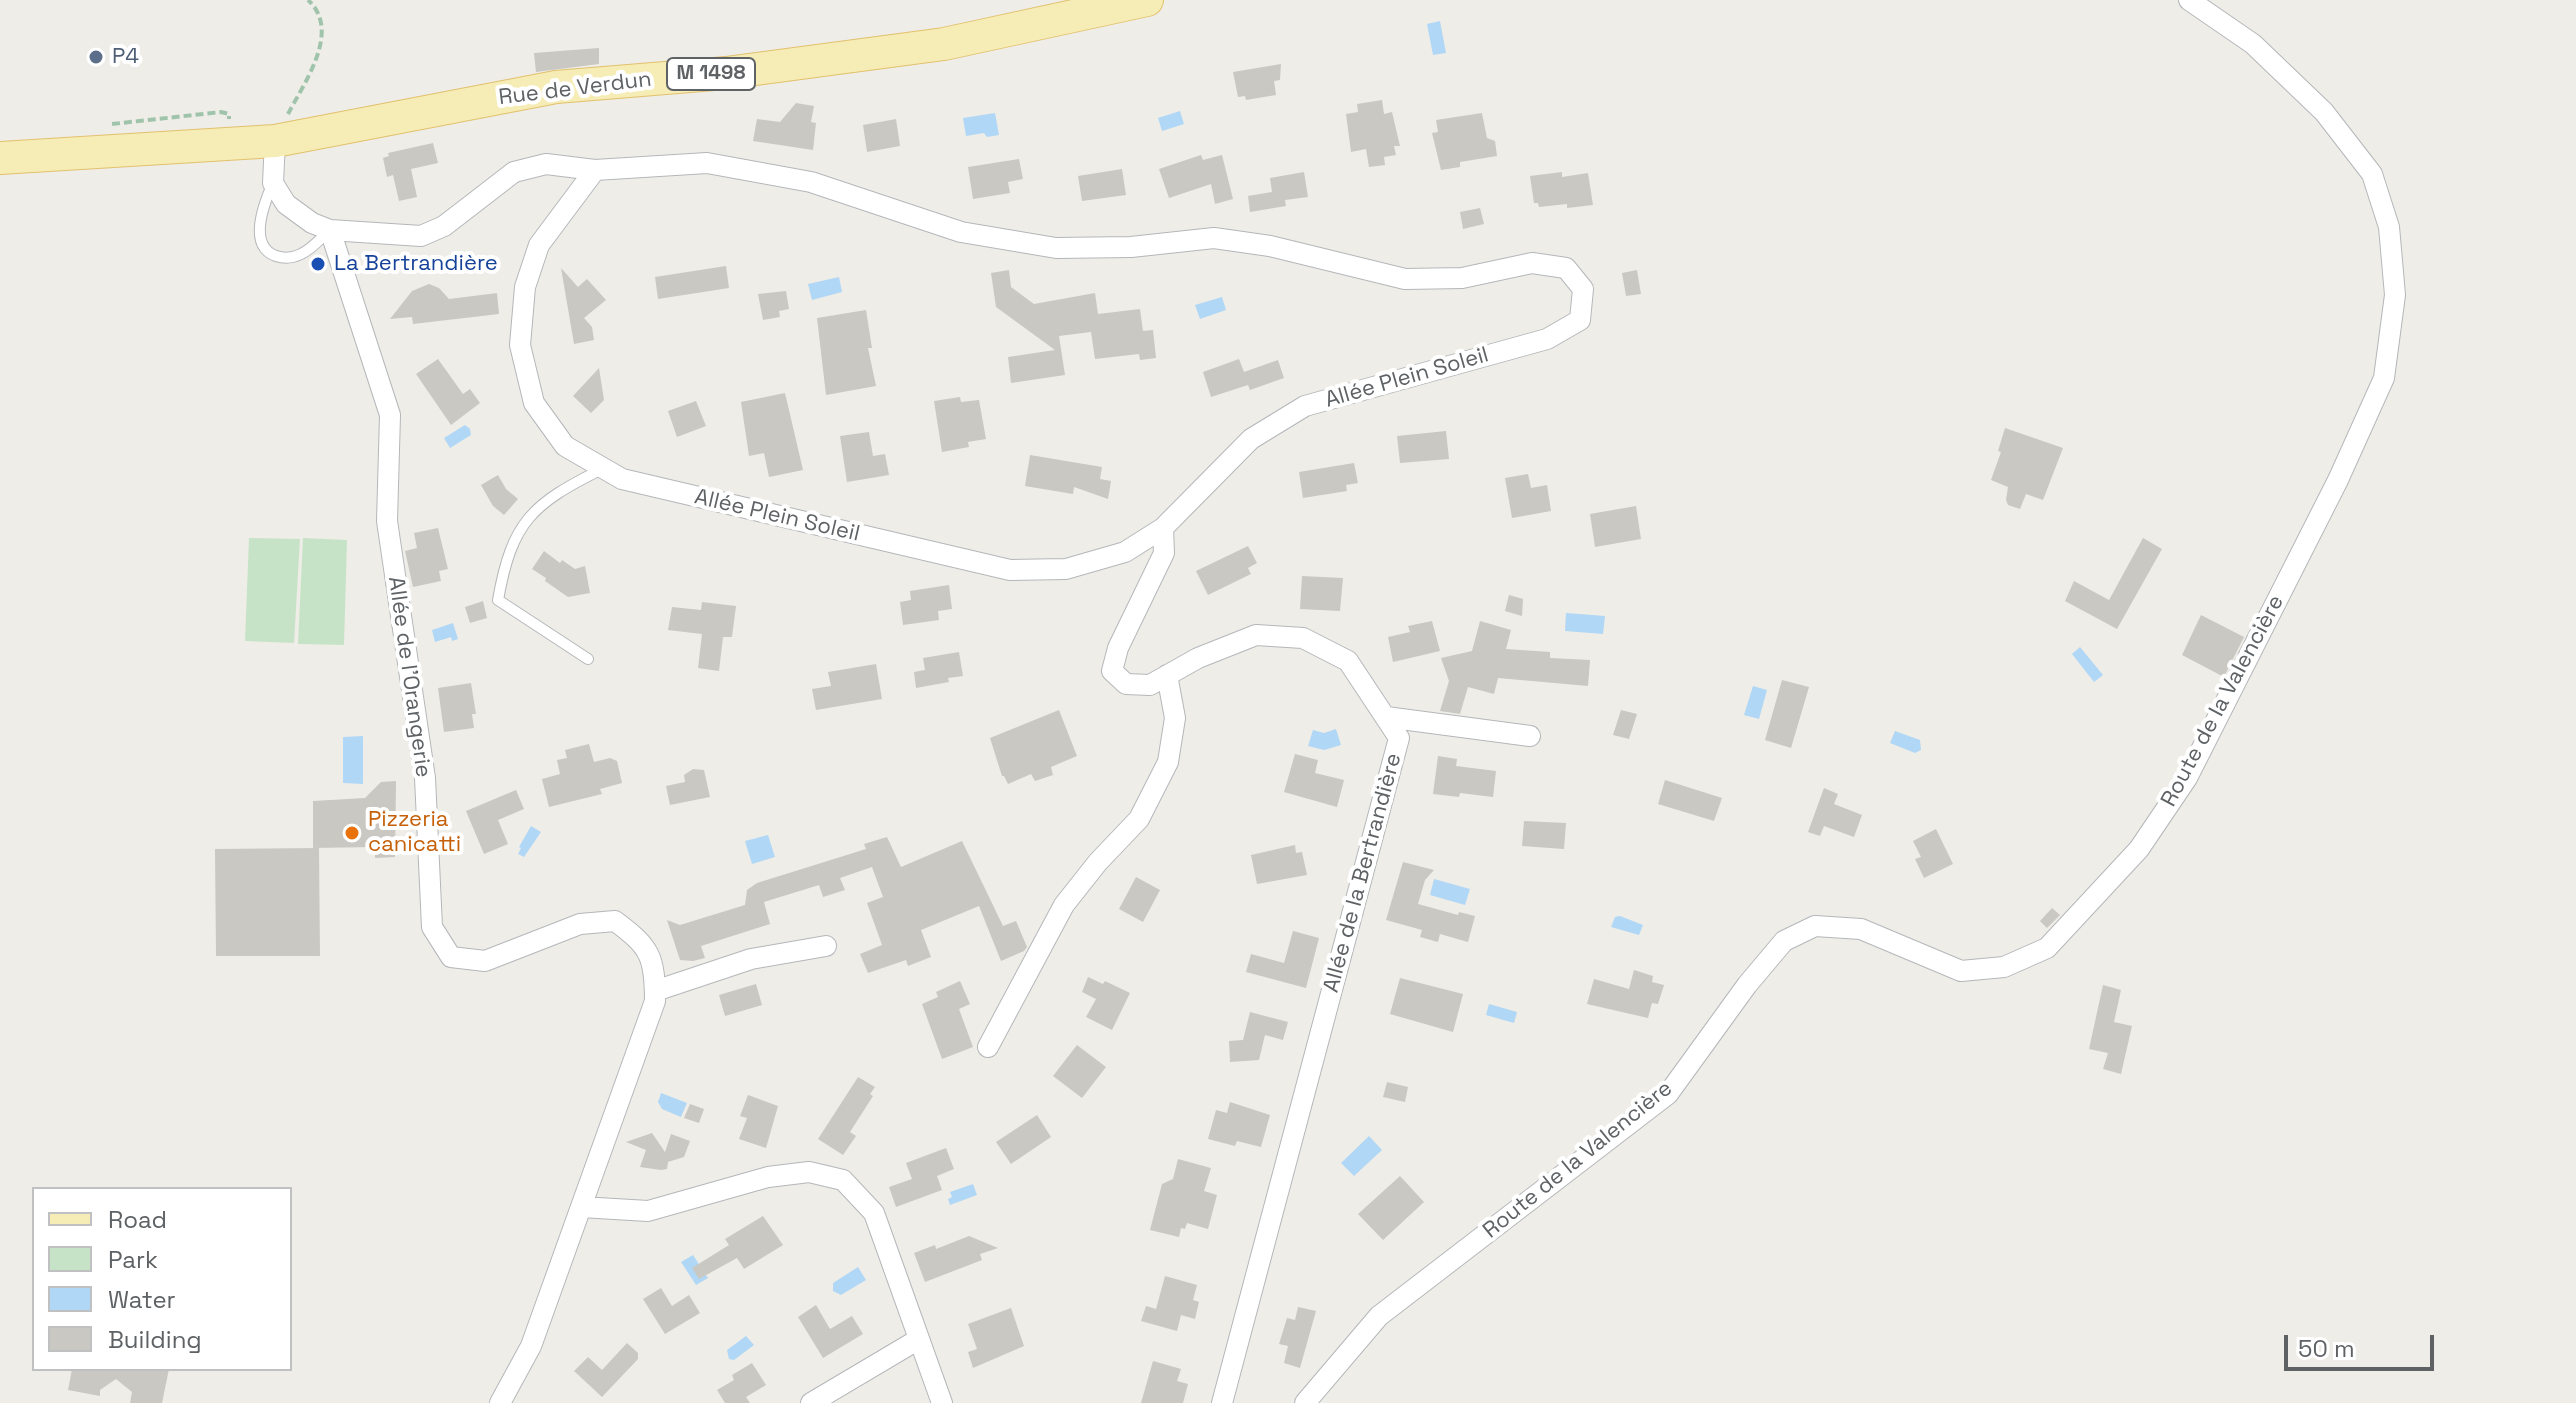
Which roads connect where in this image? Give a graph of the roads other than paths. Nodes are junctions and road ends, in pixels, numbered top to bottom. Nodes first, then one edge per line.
1 (1147, 0) edge
2 (2189, 0) edge
3 (275, 141) junction
4 (0, 158) edge
5 (595, 170) junction
6 (273, 183) junction
7 (330, 230) junction
8 (604, 469) junction
9 (1163, 528) junction
10 (588, 659) dead end
11 (1167, 675) junction
12 (1386, 717) junction
13 (1530, 736) dead end
14 (826, 946) dead end
15 (655, 991) junction
16 (988, 1047) dead end
17 (581, 1207) junction
18 (919, 1339) junction
19 (500, 1403) edge
20 (811, 1403) edge
21 (942, 1403) edge
22 (1222, 1403) edge
23 (1305, 1403) edge

1 - 3 main road, Rue de Verdun / M 1498
2 - 23 street, Route de la Valencière
3 - 4 main road, Rue de Verdun / M 1498
3 - 6 street
5 - 7 street, Allée Plein Soleil
5 - 8 street, Allée Plein Soleil
5 - 9 street, Allée Plein Soleil
6 - 7 street, Allée Plein Soleil
6 - 7 lane
7 - 15 street, Allée de l'Orangerie
8 - 9 street, Allée Plein Soleil
8 - 10 lane
9 - 11 street, Allée de la Bertrandière
11 - 12 street, Allée de la Bertrandière
11 - 16 street
12 - 13 street
12 - 22 street, Allée de la Bertrandière
14 - 15 street
15 - 17 street, Allée de l'Orangerie
17 - 18 street
17 - 19 street, Allée de l'Orangerie
18 - 20 street
18 - 21 street

